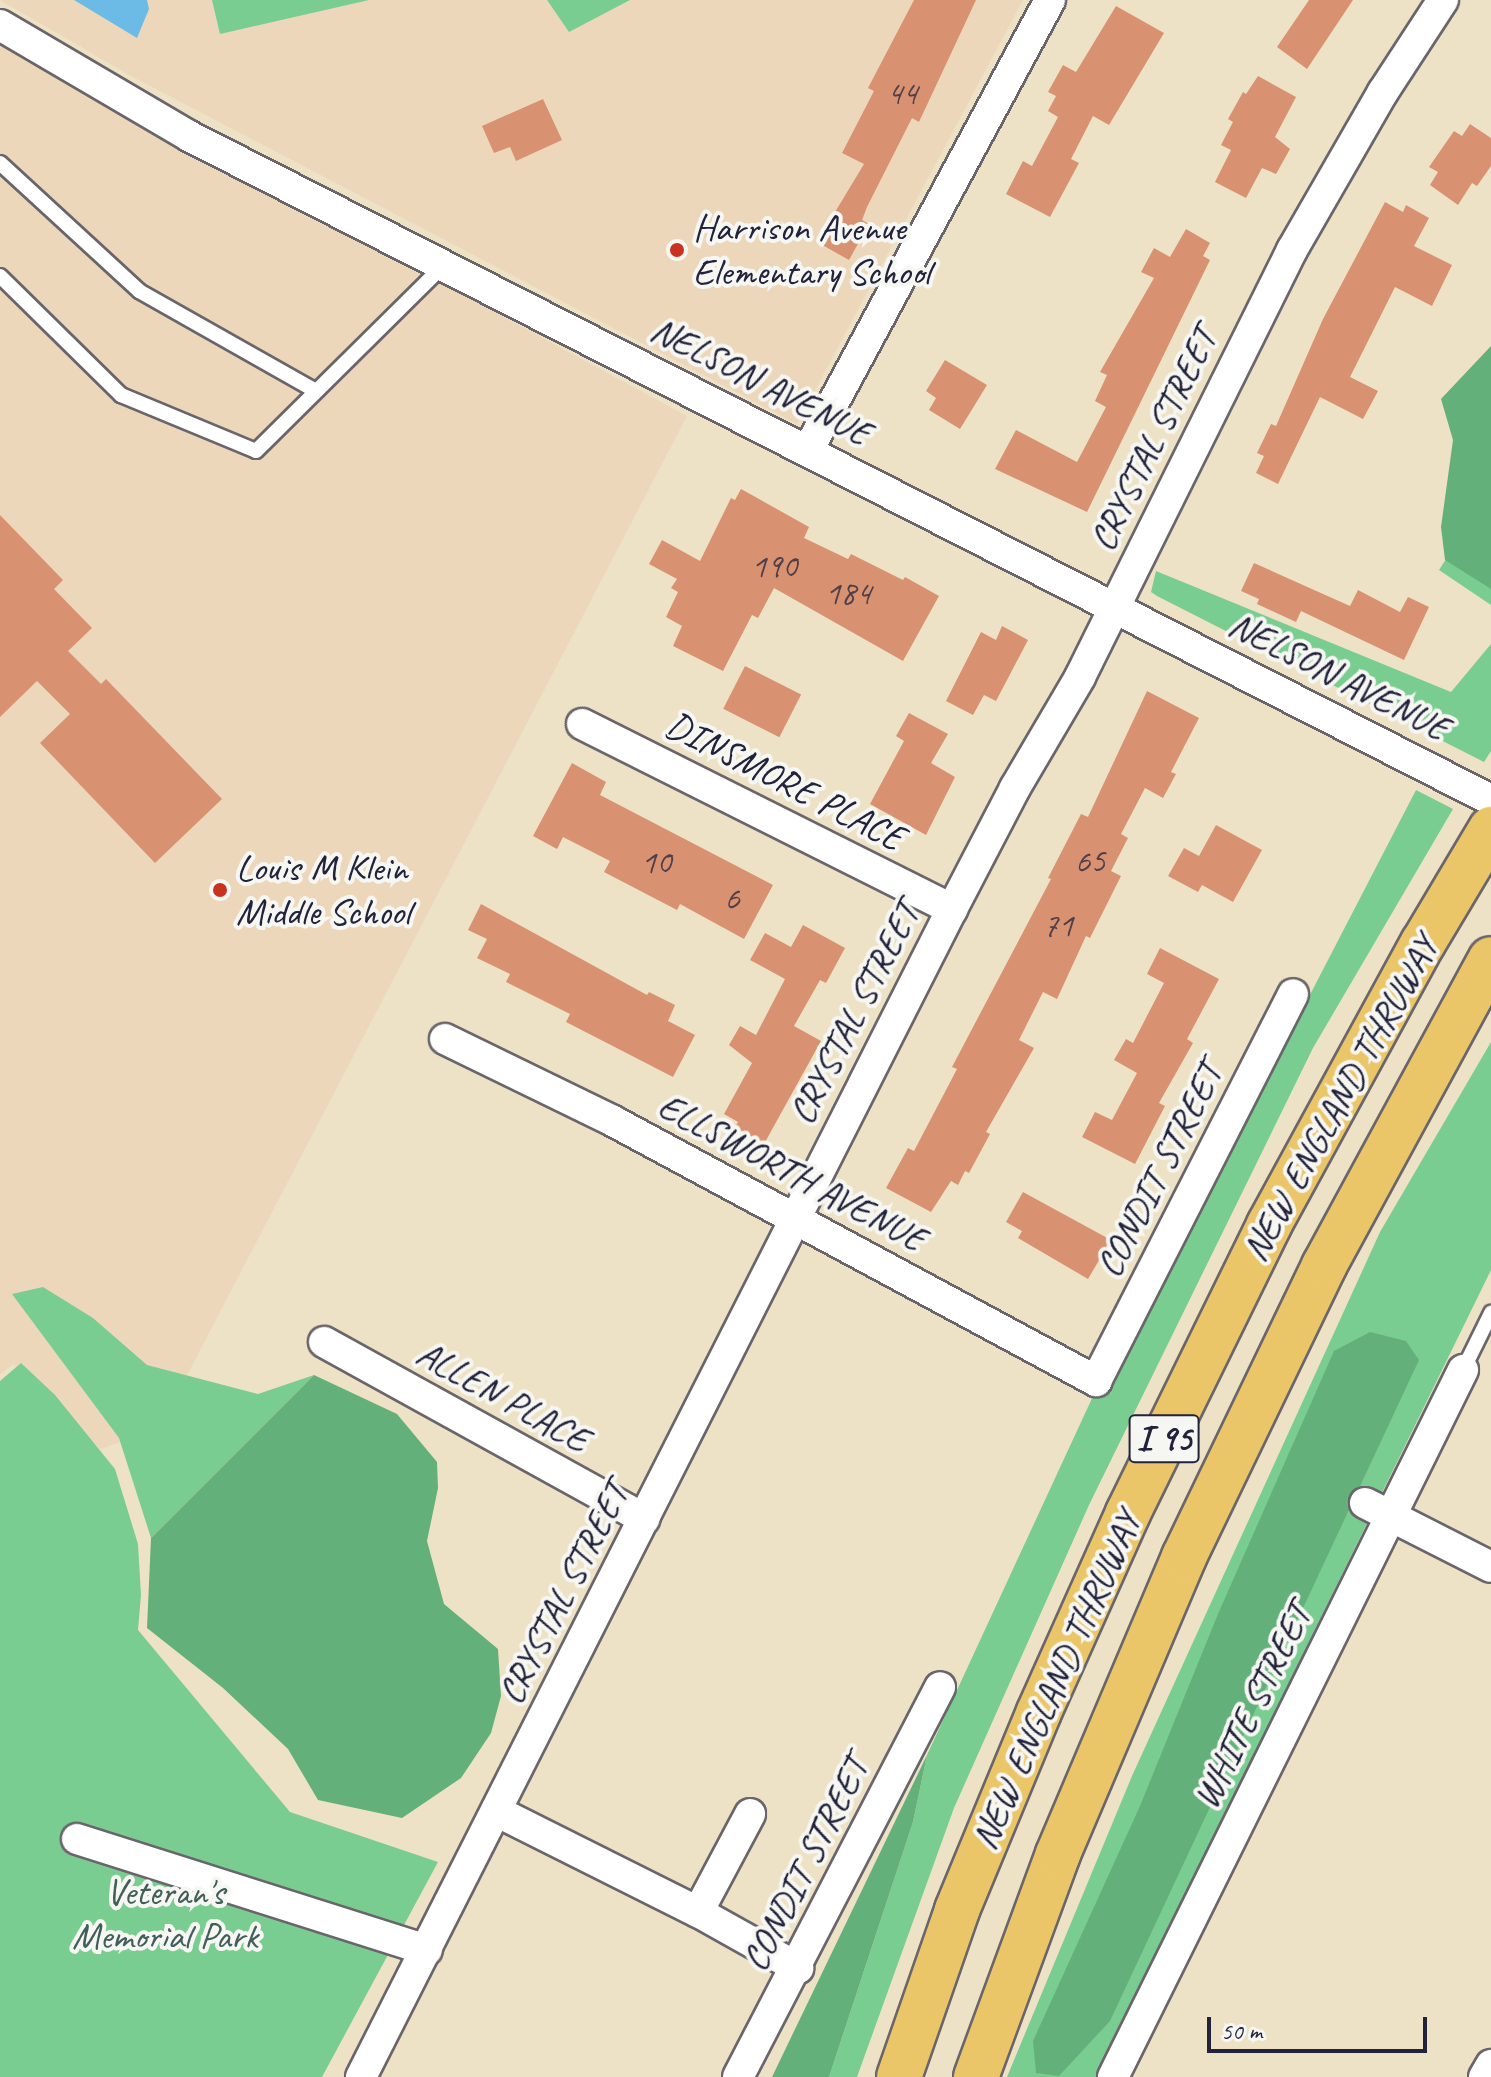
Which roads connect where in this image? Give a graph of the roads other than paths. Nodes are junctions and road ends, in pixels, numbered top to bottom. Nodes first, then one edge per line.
1 (1050, 0) edge
2 (1443, 0) edge
3 (0, 25) edge
4 (0, 163) edge
5 (444, 265) junction
6 (0, 276) edge
7 (316, 391) junction
8 (808, 450) junction
9 (1115, 605) junction
10 (582, 724) dead end
11 (1491, 800) edge
12 (1491, 829) edge
13 (952, 909) junction
14 (1491, 959) edge
15 (1293, 994) dead end
16 (445, 1039) dead end
17 (794, 1218) junction
18 (1491, 1313) edge
19 (324, 1342) dead end
20 (1463, 1370) joint
21 (1096, 1381) joint
22 (1378, 1510) junction
23 (644, 1519) junction
24 (1491, 1567) edge
25 (940, 1687) dead end
26 (498, 1812) junction
27 (750, 1814) dead end
28 (77, 1839) dead end
29 (698, 1912) junction
30 (427, 1950) junction
31 (798, 1968) junction
32 (1491, 2065) edge
33 (361, 2077) edge
34 (738, 2077) edge
35 (899, 2077) edge
36 (976, 2077) edge
37 (1113, 2077) edge
38 (1484, 2077) edge

1 - 8 street
2 - 9 street, CRYSTAL STREET
3 - 5 street, NELSON AVENUE
4 - 7 lane
5 - 7 lane
5 - 8 street, NELSON AVENUE
6 - 7 lane
8 - 9 street, NELSON AVENUE
9 - 11 street, NELSON AVENUE
9 - 13 street, CRYSTAL STREET
10 - 13 street, DINSMORE PLACE
12 - 35 highway, NEW ENGLAND THRUWAY / I 95
13 - 17 street, CRYSTAL STREET
14 - 36 highway, NEW ENGLAND THRUWAY / I 95
15 - 21 street, CONDIT STREET
16 - 17 street, ELLSWORTH AVENUE
17 - 21 street, ELLSWORTH AVENUE
17 - 23 street, CRYSTAL STREET
18 - 20 lane
19 - 23 street, ALLEN PLACE
20 - 22 street, WHITE STREET
22 - 24 street
22 - 37 street, WHITE STREET
23 - 26 street, CRYSTAL STREET
25 - 31 street, CONDIT STREET
26 - 29 street
26 - 30 street, CRYSTAL STREET
27 - 29 street
28 - 30 street
29 - 31 street
30 - 33 street, CRYSTAL STREET
31 - 34 street, CONDIT STREET
32 - 38 street

